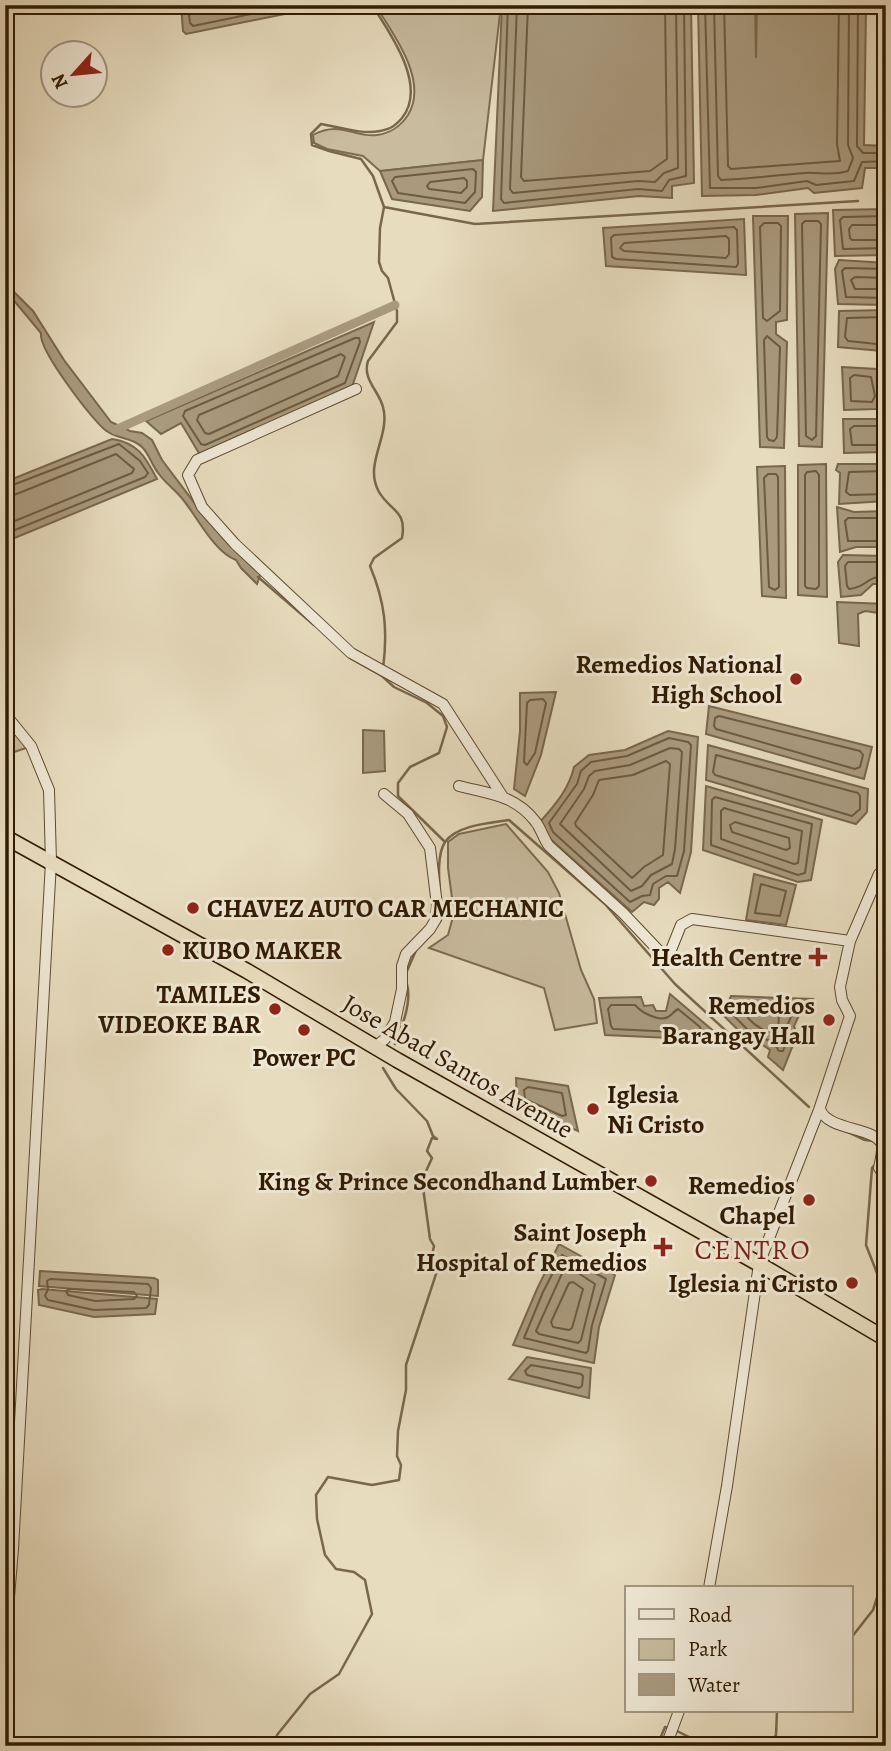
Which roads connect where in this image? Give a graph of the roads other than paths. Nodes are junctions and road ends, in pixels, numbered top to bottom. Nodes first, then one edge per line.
1 (356, 388) dead end
2 (5, 714) edge
3 (459, 786) dead end
4 (384, 794) dead end
5 (503, 797) junction
6 (5, 837) edge
7 (51, 862) junction
8 (886, 864) edge
9 (850, 941) junction
10 (375, 1047) junction
11 (820, 1109) junction
12 (886, 1177) edge
13 (759, 1264) junction
14 (886, 1339) edge
15 (709, 1586) edge
16 (5, 1645) edge
17 (680, 1712) edge
18 (5, 1732) edge
19 (668, 1742) edge
20 (7, 1746) edge

1 - 5 street
2 - 7 street
3 - 5 street
4 - 10 street
5 - 9 street
6 - 7 highway, Jose Abad Santos Avenue
7 - 10 highway, Jose Abad Santos Avenue
7 - 16 street
8 - 9 street
9 - 11 street
10 - 13 highway, Jose Abad Santos Avenue
11 - 12 street
11 - 13 street
13 - 14 highway, Jose Abad Santos Avenue
13 - 15 street
17 - 19 street
18 - 20 street

